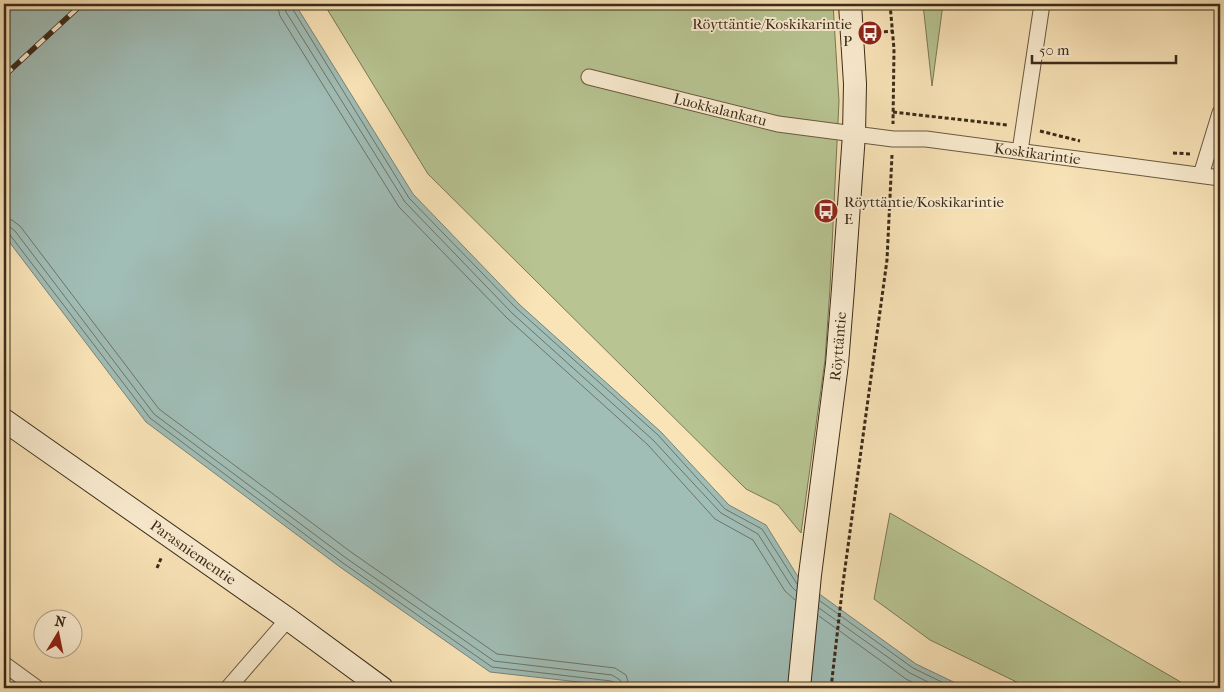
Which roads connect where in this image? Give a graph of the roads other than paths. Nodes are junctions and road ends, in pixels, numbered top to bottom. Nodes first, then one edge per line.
1 (850, 4) edge
2 (1042, 4) edge
3 (589, 77) dead end
4 (1220, 113) edge
5 (854, 134) junction
6 (1020, 151) junction
7 (1201, 175) junction
8 (1220, 178) edge
9 (4, 420) edge
10 (288, 619) junction
11 (4, 664) edge
12 (37, 688) edge
13 (228, 688) edge
14 (382, 688) edge
15 (799, 688) edge

1 - 5 street, Röyttäntie
2 - 6 street
3 - 5 street, Luokkalankatu
4 - 7 street
5 - 6 street, Koskikarintie
5 - 15 street, Röyttäntie
6 - 7 street, Koskikarintie
7 - 8 street, Koskikarintie
9 - 10 street, Parasniementie
10 - 13 street
10 - 14 street, Parasniementie
11 - 12 street

